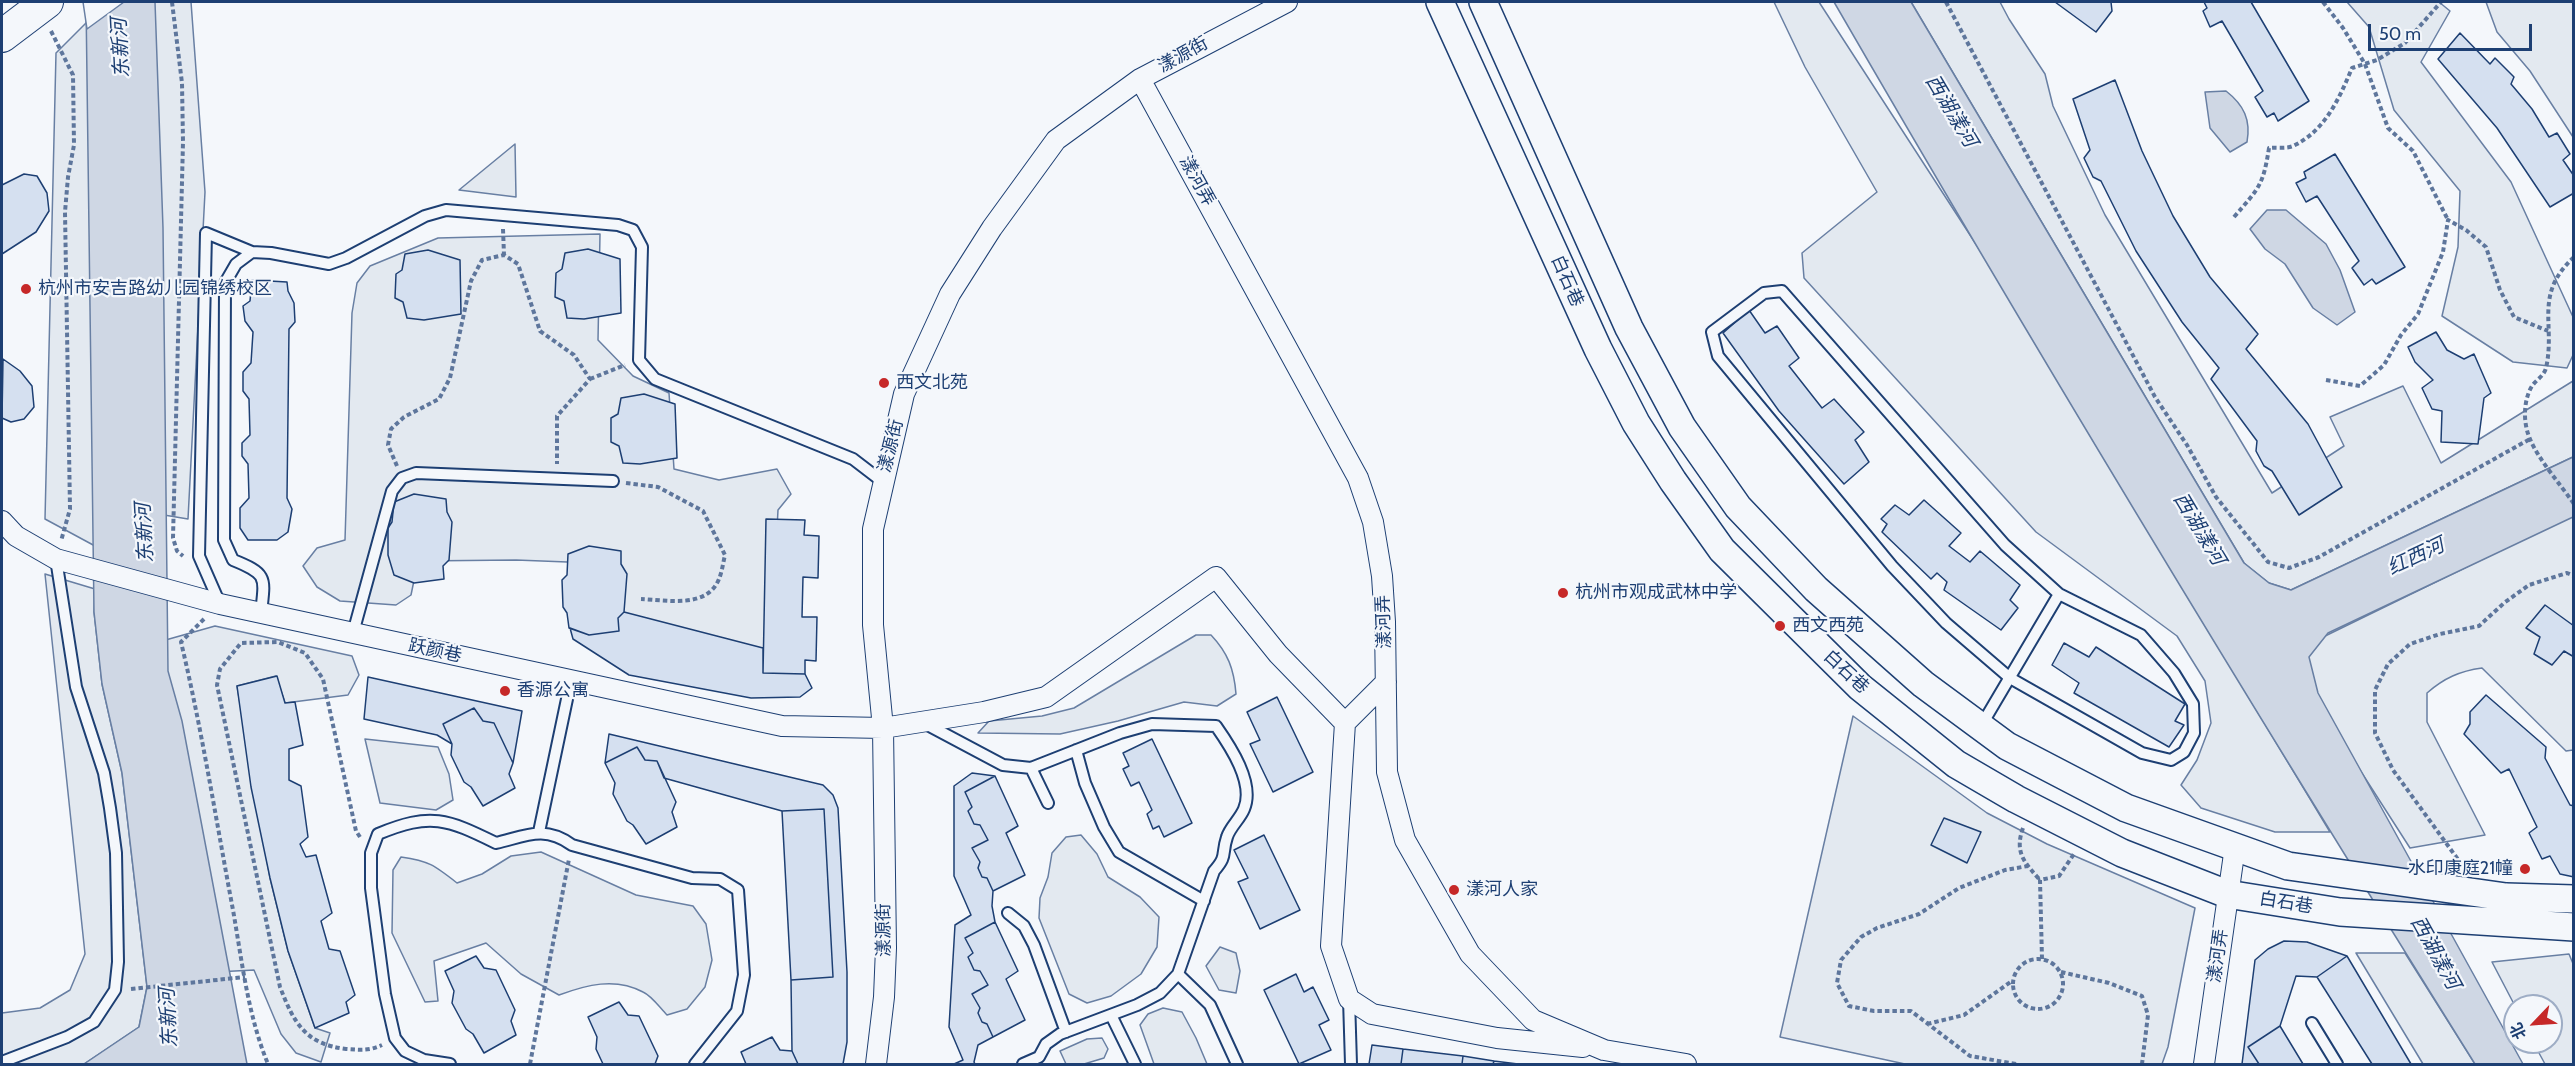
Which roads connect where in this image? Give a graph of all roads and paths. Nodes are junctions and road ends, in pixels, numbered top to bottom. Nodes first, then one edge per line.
1 (172, 2) edge
2 (1287, 2) edge
3 (1440, 2) edge
4 (1483, 2) edge
5 (1946, 2) edge
6 (2323, 2) edge
7 (2441, 2) edge
8 (42, 5) edge
9 (2, 36) edge
10 (2365, 63) junction
11 (1140, 79) junction
12 (502, 215) junction
13 (2234, 217) dead end
14 (2448, 220) junction
15 (252, 252) junction
16 (504, 255) junction
17 (2574, 257) edge
18 (2548, 332) junction
19 (639, 360) junction
20 (590, 379) junction
21 (2326, 380) dead end
22 (2530, 439) junction
23 (402, 478) junction
24 (557, 478) junction
25 (613, 481) joint
26 (883, 482) junction
27 (2574, 504) edge
28 (2, 521) edge
29 (56, 559) junction
30 (205, 574) junction
31 (2574, 576) edge
32 (2059, 594) junction
33 (641, 599) dead end
34 (220, 604) junction
35 (261, 613) junction
36 (353, 633) junction
37 (2010, 678) junction
38 (571, 680) junction
39 (1386, 682) junction
40 (922, 722) junction
41 (1345, 723) junction
42 (1981, 726) junction
43 (883, 728) junction
44 (1076, 750) junction
45 (1031, 768) junction
46 (1048, 803) dead end
47 (2031, 807) junction
48 (539, 832) junction
49 (2082, 833) junction
50 (572, 845) junction
51 (2235, 847) junction
52 (371, 853) junction
53 (2028, 866) junction
54 (2469, 870) dead end
55 (2040, 880) junction
56 (2227, 894) junction
57 (2574, 898) edge
58 (1204, 901) junction
59 (1008, 913) dead end
60 (2574, 927) edge
61 (2042, 958) junction
62 (2061, 972) junction
63 (1178, 974) junction
64 (245, 976) junction
65 (2013, 980) junction
66 (115, 990) junction
67 (1349, 999) junction
68 (1111, 1015) junction
69 (2312, 1023) dead end
70 (1926, 1024) junction
71 (1066, 1032) junction
72 (395, 1038) junction
73 (1604, 1050) junction
74 (1041, 1061) edge
75 (2, 1062) edge
76 (268, 1065) edge
77 (450, 1065) edge
78 (530, 1065) edge
79 (695, 1065) edge
80 (876, 1065) edge
81 (1023, 1065) edge
82 (1135, 1065) edge
83 (1237, 1065) edge
84 (1351, 1065) edge
85 (1686, 1065) edge
86 (2016, 1065) edge
87 (2142, 1065) edge
88 (2204, 1065) edge
89 (2337, 1065) edge

1 - 30 path
2 - 11 street, 漾源街
3 - 47 main road, 白石巷
4 - 42 main road, 白石巷
5 - 22 path
6 - 10 path
7 - 10 path
8 - 9 main road
8 - 29 path
10 - 13 path
10 - 14 path
11 - 26 street, 漾源街
11 - 39 street, 漾河弄
12 - 15 lane
12 - 16 path
12 - 19 lane
14 - 18 path
14 - 21 path
15 - 30 lane
15 - 35 lane
16 - 20 path
16 - 23 path
17 - 18 path
18 - 22 path
19 - 20 path
19 - 26 lane
20 - 24 path
22 - 27 path
23 - 24 lane
23 - 36 lane
24 - 25 lane
25 - 33 path
26 - 43 street, 漾源街
28 - 29 street, 跃颜巷
29 - 34 street, 跃颜巷
29 - 66 lane
30 - 34 lane
31 - 54 path
32 - 37 lane
32 - 37 lane
32 - 37 lane
34 - 35 street, 跃颜巷
34 - 64 path
35 - 36 street, 跃颜巷
36 - 38 street, 跃颜巷
37 - 42 lane
38 - 43 street, 跃颜巷
38 - 48 lane
39 - 41 street
39 - 73 street, 漾河弄
40 - 41 street, 跃颜巷
40 - 43 street, 跃颜巷
40 - 45 lane
41 - 67 street
42 - 51 main road, 白石巷
43 - 80 street, 漾源街
44 - 45 lane
44 - 58 lane
44 - 58 lane
45 - 46 lane
47 - 49 main road, 白石巷
47 - 53 path
48 - 50 lane
48 - 52 lane
49 - 55 path
49 - 56 main road, 白石巷
50 - 78 path
50 - 79 lane
51 - 56 street, 漾河弄
51 - 57 main road, 白石巷
52 - 72 lane
52 - 72 path
53 - 55 path
53 - 70 path
55 - 61 path
56 - 60 main road, 白石巷
56 - 88 street, 漾河弄
58 - 63 lane
59 - 71 lane
61 - 62 path
61 - 65 path
62 - 65 path
62 - 87 path
63 - 68 lane
63 - 83 lane
64 - 66 path
64 - 76 path
65 - 70 path
66 - 75 lane
67 - 73 street
67 - 84 lane
68 - 71 lane
68 - 82 lane
69 - 89 lane
70 - 86 path
71 - 74 lane
72 - 77 lane
73 - 85 street, 漾河弄
74 - 81 lane

